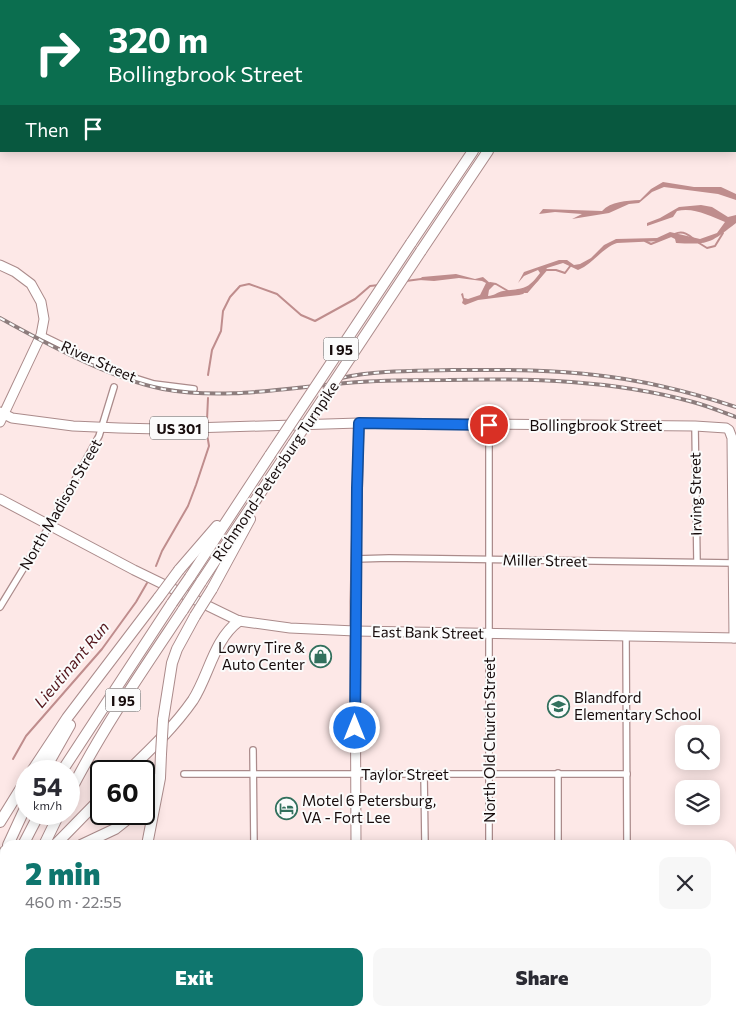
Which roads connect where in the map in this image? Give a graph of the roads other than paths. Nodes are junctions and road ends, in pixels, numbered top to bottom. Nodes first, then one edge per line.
1 (472, 152) edge
2 (487, 152) edge
3 (0, 265) edge
4 (41, 335) junction
5 (114, 388) dead end
6 (194, 389) dead end
7 (1, 416) edge
8 (359, 423) junction
9 (489, 425) junction
10 (694, 426) junction
11 (103, 427) junction
12 (282, 461) junction
13 (248, 489) junction
14 (0, 499) edge
15 (50, 525) junction
16 (356, 559) junction
17 (489, 559) junction
18 (698, 562) junction
19 (734, 563) junction
20 (0, 590) edge
21 (8, 594) junction
22 (0, 607) edge
23 (239, 621) junction
24 (355, 631) junction
25 (489, 634) junction
26 (626, 637) junction
27 (735, 638) edge
28 (108, 665) junction
29 (253, 750) dead end
30 (160, 754) junction
31 (39, 760) edge
32 (50, 760) edge
33 (69, 760) edge
34 (138, 760) edge
35 (80, 772) edge
36 (489, 773) junction
37 (155, 774) edge
38 (184, 774) dead end
39 (356, 774) junction
40 (424, 774) junction
41 (558, 774) junction
42 (627, 774) junction
43 (253, 775) junction
44 (15, 798) edge
45 (90, 809) edge
46 (0, 822) edge
47 (17, 825) edge
48 (33, 825) edge
49 (54, 825) edge
50 (120, 825) edge
51 (10, 840) edge
52 (26, 840) edge
53 (46, 840) edge
54 (60, 840) edge
55 (92, 840) edge
56 (148, 840) edge
57 (254, 840) edge
58 (356, 840) edge
59 (425, 840) edge
60 (489, 840) edge
61 (558, 840) edge
62 (627, 840) edge

1 - 13 highway, Richmond-Petersburg Turnpike / I 95, bridge
2 - 12 highway, Richmond-Petersburg Turnpike / I 95, bridge
3 - 4 main road
4 - 6 street, River Street
4 - 7 main road
5 - 11 street, North Madison Street
7 - 11 main road, Bollingbrook Street / US 301
8 - 9 main road, Bollingbrook Street
8 - 11 main road, Bollingbrook Street / US 301
8 - 16 main road
9 - 10 main road, Bollingbrook Street
9 - 17 street, North Old Church Street
10 - 18 street, Irving Street
10 - 19 main road, Bollingbrook Street
11 - 15 street, North Madison Street
12 - 30 highway, bridge
12 - 35 highway, Richmond-Petersburg Turnpike / I 95, bridge
13 - 28 highway, bridge
13 - 33 highway, Richmond-Petersburg Turnpike / I 95, bridge
14 - 15 main road, East Bank Street
15 - 21 street, North Madison Street
15 - 23 main road, East Bank Street
16 - 17 street, Miller Street
16 - 24 main road
17 - 18 street, Miller Street
17 - 25 street, North Old Church Street
18 - 19 street, Miller Street
19 - 27 main road
20 - 21 street
21 - 22 street, North Madison Street
23 - 24 main road, East Bank Street
23 - 34 highway
24 - 25 main road, East Bank Street
24 - 39 main road
25 - 26 main road, East Bank Street
25 - 36 street, North Old Church Street
26 - 27 main road, East Bank Street
26 - 42 street
28 - 31 highway
28 - 32 highway
29 - 43 street
30 - 37 highway
30 - 56 highway
36 - 40 street, Taylor Street
36 - 41 street, Taylor Street
36 - 60 street, North Old Church Street
38 - 43 street, Taylor Street
39 - 40 street, Taylor Street
39 - 43 street, Taylor Street
39 - 58 main road
40 - 59 street
41 - 42 street, Taylor Street
41 - 61 street
42 - 62 street
43 - 57 street
44 - 46 highway
45 - 54 highway
47 - 51 highway
48 - 52 highway
49 - 53 highway
50 - 55 highway

